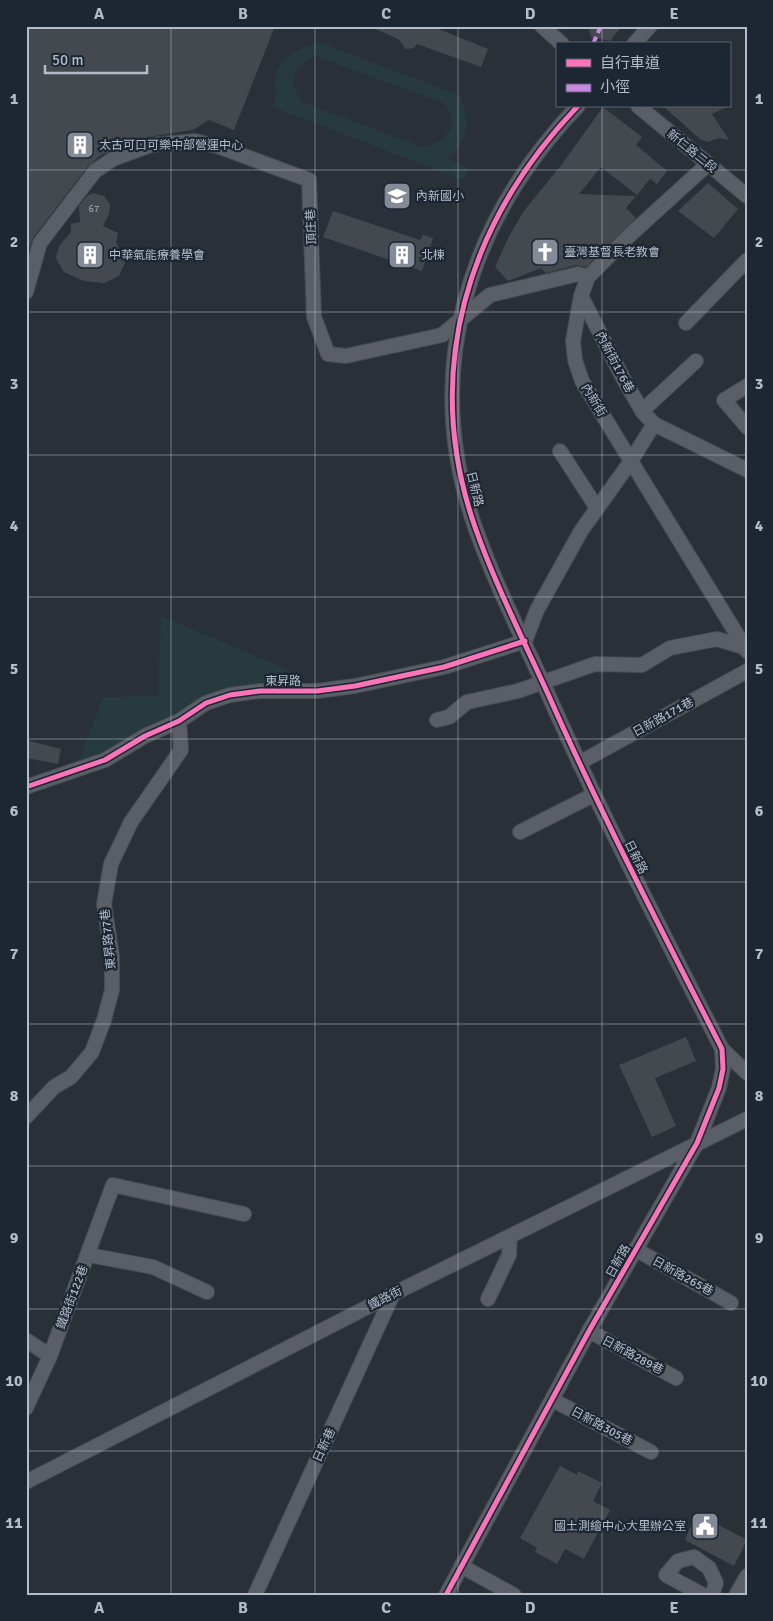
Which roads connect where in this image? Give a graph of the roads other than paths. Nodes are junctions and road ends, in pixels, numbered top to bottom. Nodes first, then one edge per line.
1 (542, 26) edge
2 (650, 26) edge
3 (560, 42) edge
4 (636, 42) edge
5 (576, 108) edge
6 (640, 108) edge
7 (708, 164) junction
8 (747, 196) edge
9 (747, 260) edge
10 (588, 277) junction
11 (27, 288) edge
12 (581, 296) junction
13 (461, 317) junction
14 (686, 323) dead end
15 (696, 361) dead end
16 (747, 386) edge
17 (642, 411) junction
18 (654, 424) junction
19 (747, 427) edge
20 (560, 451) dead end
21 (631, 461) junction
22 (744, 464) edge
23 (598, 508) junction
24 (525, 641) junction
25 (746, 649) edge
26 (747, 671) edge
27 (542, 681) junction
28 (437, 720) dead end
29 (180, 721) junction
30 (579, 763) junction
31 (26, 787) edge
32 (593, 795) junction
33 (520, 832) dead end
34 (722, 1049) junction
35 (747, 1073) edge
36 (26, 1116) edge
37 (747, 1119) edge
38 (697, 1143) junction
39 (244, 1214) dead end
40 (510, 1236) junction
41 (635, 1250) junction
42 (89, 1255) junction
43 (207, 1292) dead end
44 (393, 1294) junction
45 (488, 1299) dead end
46 (731, 1302) dead end
47 (589, 1331) junction
48 (26, 1340) edge
49 (50, 1356) junction
50 (676, 1378) dead end
51 (554, 1400) junction
52 (26, 1408) edge
53 (651, 1452) dead end
54 (26, 1482) edge
55 (461, 1566) junction
56 (747, 1576) edge
57 (255, 1595) edge
58 (446, 1595) edge
59 (514, 1595) edge
60 (703, 1595) edge
61 (712, 1595) edge
62 (736, 1595) edge

1 - 3 street
2 - 4 street
5 - 13 street, 日新路
6 - 7 street, 新仁路二段
7 - 8 street, 新仁路二段
7 - 10 street, 內新街
9 - 14 street
10 - 12 street, 內新街
10 - 13 street, 頂庄巷
11 - 13 street, 頂庄巷
12 - 17 street, 內新街176巷
12 - 21 street, 內新街
13 - 24 street, 日新路
15 - 17 street
16 - 19 street
17 - 18 street, 內新街176巷
18 - 21 street
18 - 22 street, 內新街176巷
20 - 23 street
21 - 23 street
21 - 25 street, 內新街
23 - 24 street
24 - 27 street, 日新路
24 - 29 street, 東昇路
25 - 27 street
26 - 30 street, 日新路171巷
27 - 28 street
27 - 30 street, 日新路
29 - 31 street, 東昇路
29 - 36 street, 東昇路77巷
30 - 32 street, 日新路
32 - 33 street
32 - 34 street, 日新路
34 - 35 street
34 - 38 street, 日新路
37 - 38 street, 鐵路街
38 - 40 street, 鐵路街
38 - 41 street, 日新路
39 - 42 street, 鐵路街122巷
40 - 44 street, 鐵路街
40 - 45 street
41 - 46 street, 日新路265巷
41 - 47 street, 日新路
42 - 43 street
42 - 49 street, 鐵路街122巷
44 - 54 street, 鐵路街
44 - 57 street, 日新巷
47 - 50 street, 日新路289巷
47 - 51 street, 日新路
48 - 49 street
49 - 52 street, 鐵路街122巷
51 - 53 street, 日新路305巷
51 - 55 street, 日新路
55 - 58 street, 日新路
55 - 59 street
56 - 62 street
60 - 61 street

